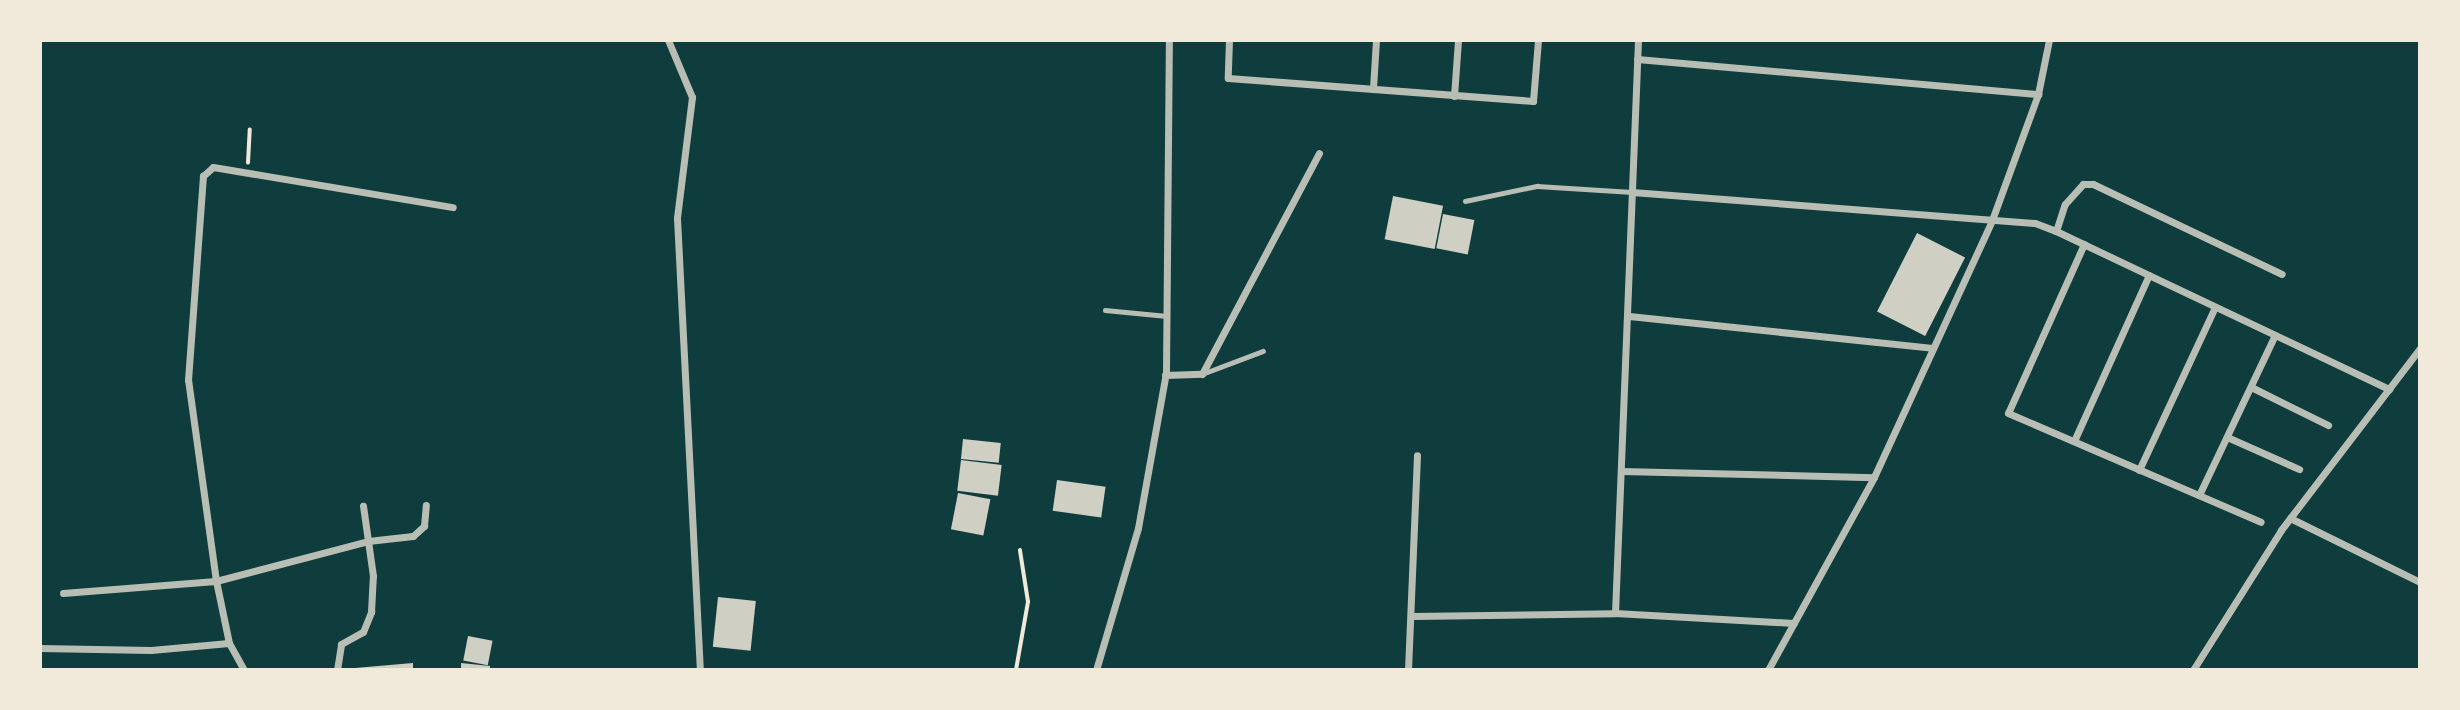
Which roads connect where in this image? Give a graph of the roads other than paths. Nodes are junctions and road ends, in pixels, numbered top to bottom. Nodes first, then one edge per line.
1 (668, 40) edge
2 (1169, 40) edge
3 (1229, 40) edge
4 (1376, 40) edge
5 (1458, 40) edge
6 (1538, 40) edge
7 (1638, 40) edge
8 (2049, 40) edge
9 (1637, 59) junction
10 (1373, 88) junction
11 (2038, 94) junction
12 (1454, 96) junction
13 (1320, 153) dead end
14 (1632, 192) junction
15 (1465, 201) dead end
16 (453, 207) dead end
17 (1992, 220) junction
18 (2056, 231) junction
19 (2084, 244) junction
20 (2282, 274) dead end
21 (2149, 275) junction
22 (2215, 307) junction
23 (1105, 310) dead end
24 (1167, 316) junction
25 (1629, 316) junction
26 (2275, 335) junction
27 (1932, 348) junction
28 (2420, 348) edge
29 (1263, 351) dead end
30 (1202, 374) junction
31 (1165, 375) junction
32 (2251, 387) junction
33 (2389, 389) junction
34 (2328, 425) dead end
35 (2227, 437) junction
36 (2074, 441) junction
37 (1417, 455) dead end
38 (2299, 469) dead end
39 (2139, 470) junction
40 (1621, 471) junction
41 (1874, 477) junction
42 (2199, 495) junction
43 (426, 505) dead end
44 (363, 506) dead end
45 (2290, 518) junction
46 (2261, 522) dead end
47 (368, 541) junction
48 (216, 581) junction
49 (2420, 582) edge
50 (63, 593) dead end
51 (1615, 613) junction
52 (1412, 616) junction
53 (1794, 623) junction
54 (229, 643) junction
55 (40, 648) edge
56 (244, 670) edge
57 (337, 670) edge
58 (700, 670) edge
59 (1096, 670) edge
60 (1408, 670) edge
61 (1768, 670) edge
62 (2193, 670) edge

1 - 58 street
2 - 24 street
3 - 10 street
4 - 10 street
5 - 12 street
6 - 12 street
7 - 9 street
8 - 11 street
9 - 11 street
9 - 14 street
10 - 12 street
11 - 17 street
13 - 30 street
14 - 15 lane
14 - 17 street
14 - 25 street
16 - 48 street
17 - 18 street
17 - 27 street
18 - 19 street
18 - 20 street
19 - 21 street
19 - 36 street
21 - 22 street
21 - 36 street
22 - 26 street
22 - 39 street
23 - 24 lane
24 - 31 street
25 - 27 street
25 - 40 street
26 - 32 street
26 - 33 street
27 - 41 street
28 - 33 street
29 - 30 lane
30 - 31 street
31 - 59 street
32 - 34 street
32 - 35 street
33 - 45 street
35 - 38 street
35 - 42 street
36 - 39 street
37 - 52 street
39 - 42 street
40 - 41 street
40 - 51 street
41 - 53 street
42 - 46 street
43 - 47 street
44 - 47 street
45 - 49 street
45 - 62 street
47 - 48 street
47 - 57 street
48 - 50 street
48 - 54 street
51 - 52 street
51 - 53 street
52 - 60 street
53 - 61 street
54 - 55 street
54 - 56 street

